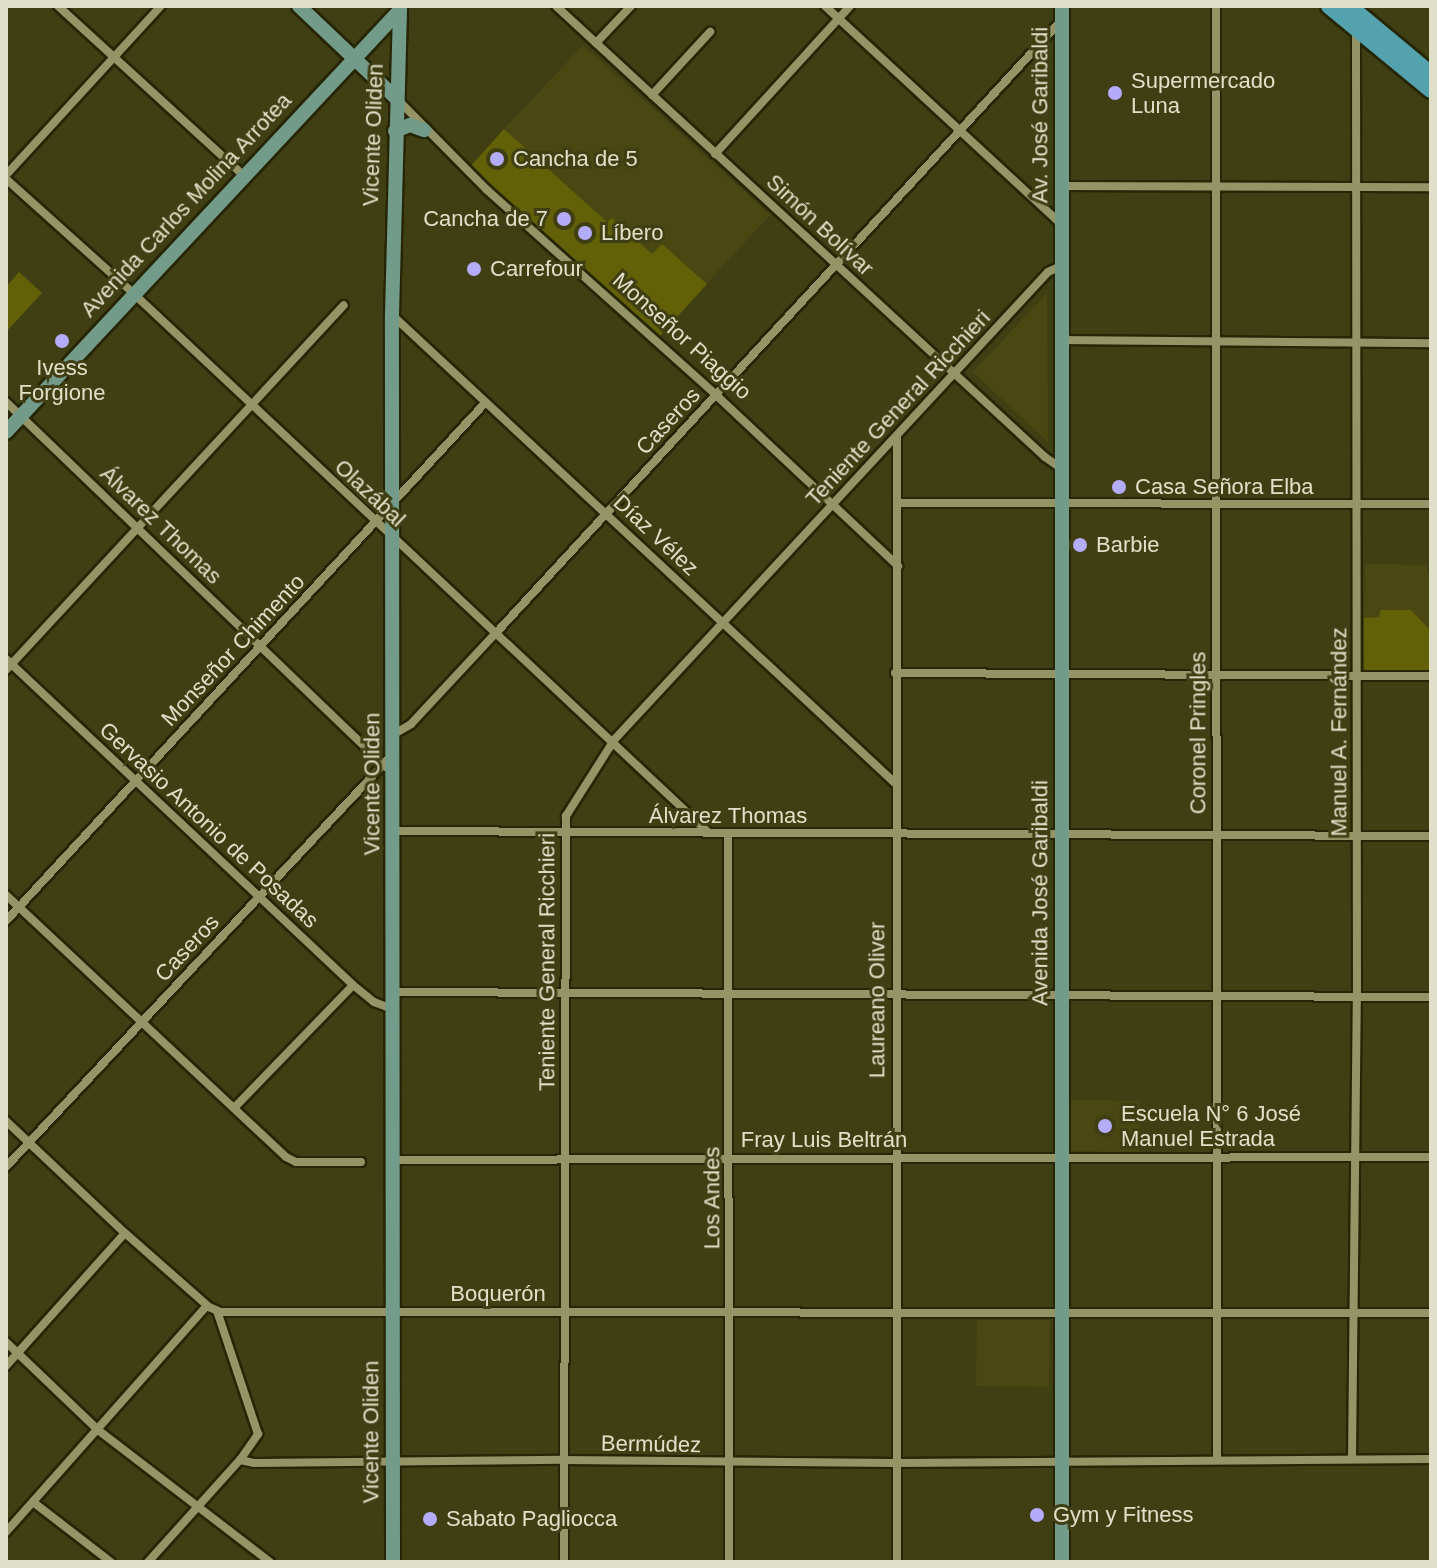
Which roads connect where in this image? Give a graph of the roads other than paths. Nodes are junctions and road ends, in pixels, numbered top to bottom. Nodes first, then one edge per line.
1 (58, 6) edge
2 (161, 6) edge
3 (299, 6) edge
4 (556, 6) edge
5 (631, 6) edge
6 (825, 6) edge
7 (850, 6) edge
8 (1216, 6) edge
9 (1329, 6) edge
10 (400, 8) edge
11 (1356, 12) edge
12 (1062, 13) edge
13 (839, 18) junction
14 (710, 32) dead end
15 (596, 43) junction
16 (113, 57) junction
17 (355, 58) junction
18 (1431, 74) edge
19 (1431, 90) edge
20 (652, 95) junction
21 (396, 98) junction
22 (424, 130) junction
23 (395, 131) junction
24 (959, 132) junction
25 (715, 154) junction
26 (243, 175) junction
27 (6, 177) edge
28 (1062, 186) junction
29 (1431, 187) edge
30 (1216, 188) junction
31 (1357, 188) junction
32 (1061, 225) junction
33 (836, 265) junction
34 (1061, 266) junction
35 (134, 294) junction
36 (344, 305) dead end
37 (392, 315) junction
38 (1060, 340) junction
39 (1216, 341) junction
40 (1357, 342) junction
41 (1431, 343) edge
42 (955, 374) junction
43 (716, 395) junction
44 (6, 402) edge
45 (485, 403) junction
46 (251, 406) junction
47 (21, 416) junction
48 (6, 432) edge
49 (897, 437) junction
50 (1061, 468) junction
51 (897, 503) junction
52 (1357, 503) junction
53 (833, 504) junction
54 (1216, 504) junction
55 (1431, 504) edge
56 (394, 505) junction
57 (1062, 505) junction
58 (607, 514) junction
59 (377, 523) junction
60 (139, 529) junction
61 (393, 539) junction
62 (898, 566) junction
63 (723, 623) junction
64 (496, 633) junction
65 (261, 646) junction
66 (8, 664) edge
67 (895, 673) junction
68 (1216, 673) junction
69 (1061, 674) junction
70 (1358, 675) junction
71 (1431, 676) edge
72 (394, 734) junction
73 (614, 740) junction
74 (390, 764) junction
75 (136, 782) junction
76 (895, 783) junction
77 (394, 831) junction
78 (563, 833) junction
79 (709, 833) junction
80 (728, 834) junction
81 (895, 835) junction
82 (1216, 835) junction
83 (1357, 836) junction
84 (1431, 836) edge
85 (1063, 837) junction
86 (6, 895) edge
87 (259, 897) junction
88 (19, 908) junction
89 (6, 921) edge
90 (353, 985) junction
91 (393, 992) junction
92 (567, 992) junction
93 (728, 995) junction
94 (895, 995) junction
95 (1217, 995) junction
96 (1063, 996) junction
97 (1357, 997) junction
98 (1431, 997) edge
99 (392, 1009) junction
100 (142, 1023) junction
101 (234, 1108) junction
102 (6, 1121) edge
103 (29, 1143) junction
104 (1218, 1156) junction
105 (1356, 1156) junction
106 (1431, 1157) edge
107 (896, 1158) junction
108 (1063, 1158) junction
109 (730, 1159) junction
110 (392, 1160) junction
111 (565, 1160) junction
112 (361, 1162) dead end
113 (6, 1167) edge
114 (125, 1233) junction
115 (207, 1306) junction
116 (217, 1311) junction
117 (393, 1312) junction
118 (1064, 1312) junction
119 (1216, 1312) junction
120 (1356, 1312) junction
121 (562, 1313) junction
122 (730, 1313) junction
123 (896, 1313) junction
124 (1431, 1313) edge
125 (6, 1342) edge
126 (18, 1353) junction
127 (6, 1366) edge
128 (98, 1430) junction
129 (1352, 1458) junction
130 (1431, 1459) edge
131 (240, 1460) junction
132 (563, 1460) junction
133 (1217, 1460) junction
134 (392, 1461) junction
135 (1062, 1462) junction
136 (729, 1463) junction
137 (896, 1463) junction
138 (33, 1502) junction
139 (197, 1507) junction
140 (6, 1532) edge
141 (111, 1562) edge
142 (148, 1562) edge
143 (270, 1562) edge
144 (393, 1562) edge
145 (564, 1562) edge
146 (729, 1562) edge
147 (897, 1562) edge
148 (1062, 1562) edge

1 - 16 street
2 - 16 street
3 - 17 street, Monseñor Piaggio
4 - 15 street, Simón Bolívar
5 - 15 street
6 - 13 street
7 - 13 street
8 - 30 street, Coronel Pringles
9 - 11 main road
10 - 17 street, Avenida Carlos Molina Arrotea
10 - 21 street, Vicente Oliden
11 - 18 main road
11 - 19 main road
11 - 31 street, Manuel A. Fernández
12 - 24 street, Caseros
12 - 28 street, Av. José Garibaldi
13 - 24 street
13 - 25 street
14 - 20 street
15 - 20 street, Simón Bolívar
16 - 26 street
16 - 27 street
17 - 21 street, Monseñor Piaggio
17 - 26 street, Avenida Carlos Molina Arrotea
20 - 25 street, Simón Bolívar
21 - 22 street, Monseñor Piaggio
21 - 23 street, Vicente Oliden
22 - 23 street
22 - 43 street, Monseñor Piaggio
23 - 37 street, Vicente Oliden
24 - 32 street
24 - 33 street, Caseros
25 - 33 street, Simón Bolívar
26 - 35 street, Avenida Carlos Molina Arrotea
27 - 35 street, Olazábal
28 - 30 street
28 - 32 street, Av. José Garibaldi
29 - 31 street
30 - 31 street
30 - 39 street, Coronel Pringles
31 - 40 street, Manuel A. Fernández
32 - 34 street, Avenida José Garibaldi
33 - 42 street, Simón Bolívar
33 - 43 street, Caseros
34 - 38 street, Avenida José Garibaldi
34 - 42 street, Teniente General Ricchieri
35 - 46 street, Olazábal
35 - 47 street, Avenida Carlos Molina Arrotea
36 - 46 street
37 - 45 street, Díaz Vélez
37 - 56 street, Vicente Oliden
38 - 39 street
38 - 50 street, Avenida José Garibaldi
39 - 40 street
39 - 54 street, Coronel Pringles
40 - 41 street
40 - 52 street, Manuel A. Fernández
42 - 49 street, Teniente General Ricchieri
42 - 50 street, Simón Bolívar
43 - 53 street, Monseñor Piaggio
43 - 58 street, Caseros
44 - 47 street, Álvarez Thomas
45 - 56 street, Monseñor Chimento
45 - 58 street, Díaz Vélez
46 - 59 street, Olazábal
46 - 60 street
47 - 48 street, Avenida Carlos Molina Arrotea
47 - 60 street, Álvarez Thomas
49 - 51 street, Laureano Oliver
49 - 53 street, Teniente General Ricchieri
50 - 57 street, Avenida José Garibaldi
51 - 57 street
51 - 62 street, Laureano Oliver
52 - 54 street
52 - 55 street
52 - 70 street, Manuel A. Fernández
53 - 62 street, Monseñor Piaggio
53 - 63 street, Teniente General Ricchieri
54 - 57 street
54 - 68 street, Coronel Pringles
56 - 59 street, Monseñor Chimento
56 - 61 street, Vicente Oliden
57 - 69 street, Avenida José Garibaldi
58 - 63 street, Díaz Vélez
58 - 64 street, Caseros
59 - 61 street, Olazábal
59 - 65 street, Monseñor Chimento
60 - 65 street, Álvarez Thomas
60 - 66 street
61 - 64 street, Olazábal
61 - 72 street, Vicente Oliden
62 - 67 street, Laureano Oliver
63 - 73 street, Teniente General Ricchieri
63 - 76 street, Díaz Vélez
64 - 72 street, Caseros
64 - 73 street, Olazábal
65 - 74 street, Álvarez Thomas
65 - 75 street, Monseñor Chimento
66 - 75 street, Gervasio Antonio de Posadas
67 - 69 street
67 - 76 street, Laureano Oliver
68 - 69 street
68 - 70 street
68 - 82 street, Coronel Pringles
69 - 85 street, Avenida José Garibaldi
70 - 71 street
70 - 83 street, Manuel A. Fernández
72 - 74 street, Vicente Oliden
73 - 78 street, Teniente General Ricchieri
73 - 79 street, Olazábal
74 - 77 street, Vicente Oliden
74 - 87 street, Caseros
75 - 87 street, Gervasio Antonio de Posadas
75 - 88 street, Monseñor Chimento
76 - 81 street, Laureano Oliver
77 - 78 street, Álvarez Thomas
77 - 91 street, Vicente Oliden
78 - 79 street, Álvarez Thomas
78 - 92 street, Teniente General Ricchieri
79 - 80 street, Álvarez Thomas
80 - 81 street, Álvarez Thomas
80 - 93 street, Los Andes
81 - 85 street, Álvarez Thomas
81 - 94 street, Laureano Oliver
82 - 83 street, Álvarez Thomas
82 - 85 street, Álvarez Thomas
82 - 95 street, Coronel Pringles
83 - 84 street, Álvarez Thomas
83 - 97 street, Manuel A. Fernández
85 - 96 street, Avenida José Garibaldi
86 - 88 street
87 - 90 street, Gervasio Antonio de Posadas
87 - 100 street, Caseros
88 - 89 street, Monseñor Chimento
88 - 100 street
90 - 99 street, Gervasio Antonio de Posadas
90 - 101 street
91 - 92 street
91 - 99 street, Vicente Oliden
92 - 93 street
92 - 111 street, Teniente General Ricchieri
93 - 94 street
93 - 109 street, Los Andes
94 - 96 street
94 - 107 street, Laureano Oliver
95 - 96 street
95 - 97 street
95 - 104 street, Coronel Pringles
96 - 108 street, Avenida José Garibaldi
97 - 98 street
97 - 105 street, Manuel A. Fernández
99 - 110 street, Vicente Oliden
100 - 101 street
100 - 103 street, Caseros
101 - 112 street
102 - 103 street, Boquerón
103 - 113 street, Caseros
103 - 114 street, Boquerón
104 - 105 street, Fray Luis Beltrán
104 - 108 street, Fray Luis Beltrán
104 - 119 street, Coronel Pringles
105 - 106 street, Fray Luis Beltrán
105 - 120 street, Manuel A. Fernández
107 - 108 street, Fray Luis Beltrán
107 - 109 street, Fray Luis Beltrán
107 - 123 street, Laureano Oliver
108 - 118 street, Avenida José Garibaldi
109 - 111 street, Fray Luis Beltrán
109 - 122 street, Los Andes
110 - 111 street, Fray Luis Beltrán
110 - 117 street, Vicente Oliden
111 - 121 street, Teniente General Ricchieri
114 - 115 street, Boquerón
114 - 126 street
115 - 116 street, Boquerón
115 - 128 street
116 - 117 street, Boquerón
116 - 131 street
117 - 121 street, Boquerón
117 - 134 street, Vicente Oliden
118 - 119 street, Boquerón
118 - 123 street, Boquerón
118 - 135 street, Avenida José Garibaldi
119 - 120 street, Boquerón
119 - 133 street, Coronel Pringles
120 - 124 street, Boquerón
120 - 129 street, Manuel A. Fernández
121 - 122 street, Boquerón
121 - 132 street, Teniente General Ricchieri
122 - 123 street, Boquerón
122 - 136 street, Los Andes
123 - 137 street, Laureano Oliver
125 - 126 street
126 - 127 street
126 - 128 street
128 - 138 street
128 - 139 street
129 - 130 street, Bermúdez
129 - 133 street, Bermúdez
131 - 134 street, Bermúdez
131 - 139 street
132 - 134 street, Bermúdez
132 - 136 street, Bermúdez
132 - 145 street, Teniente General Ricchieri
133 - 135 street, Bermúdez
134 - 144 street, Vicente Oliden
135 - 137 street, Bermúdez
135 - 148 street, Avenida José Garibaldi
136 - 137 street, Bermúdez
136 - 146 street, Los Andes
137 - 147 street, Laureano Oliver
138 - 140 street
138 - 141 street
139 - 142 street
139 - 143 street

